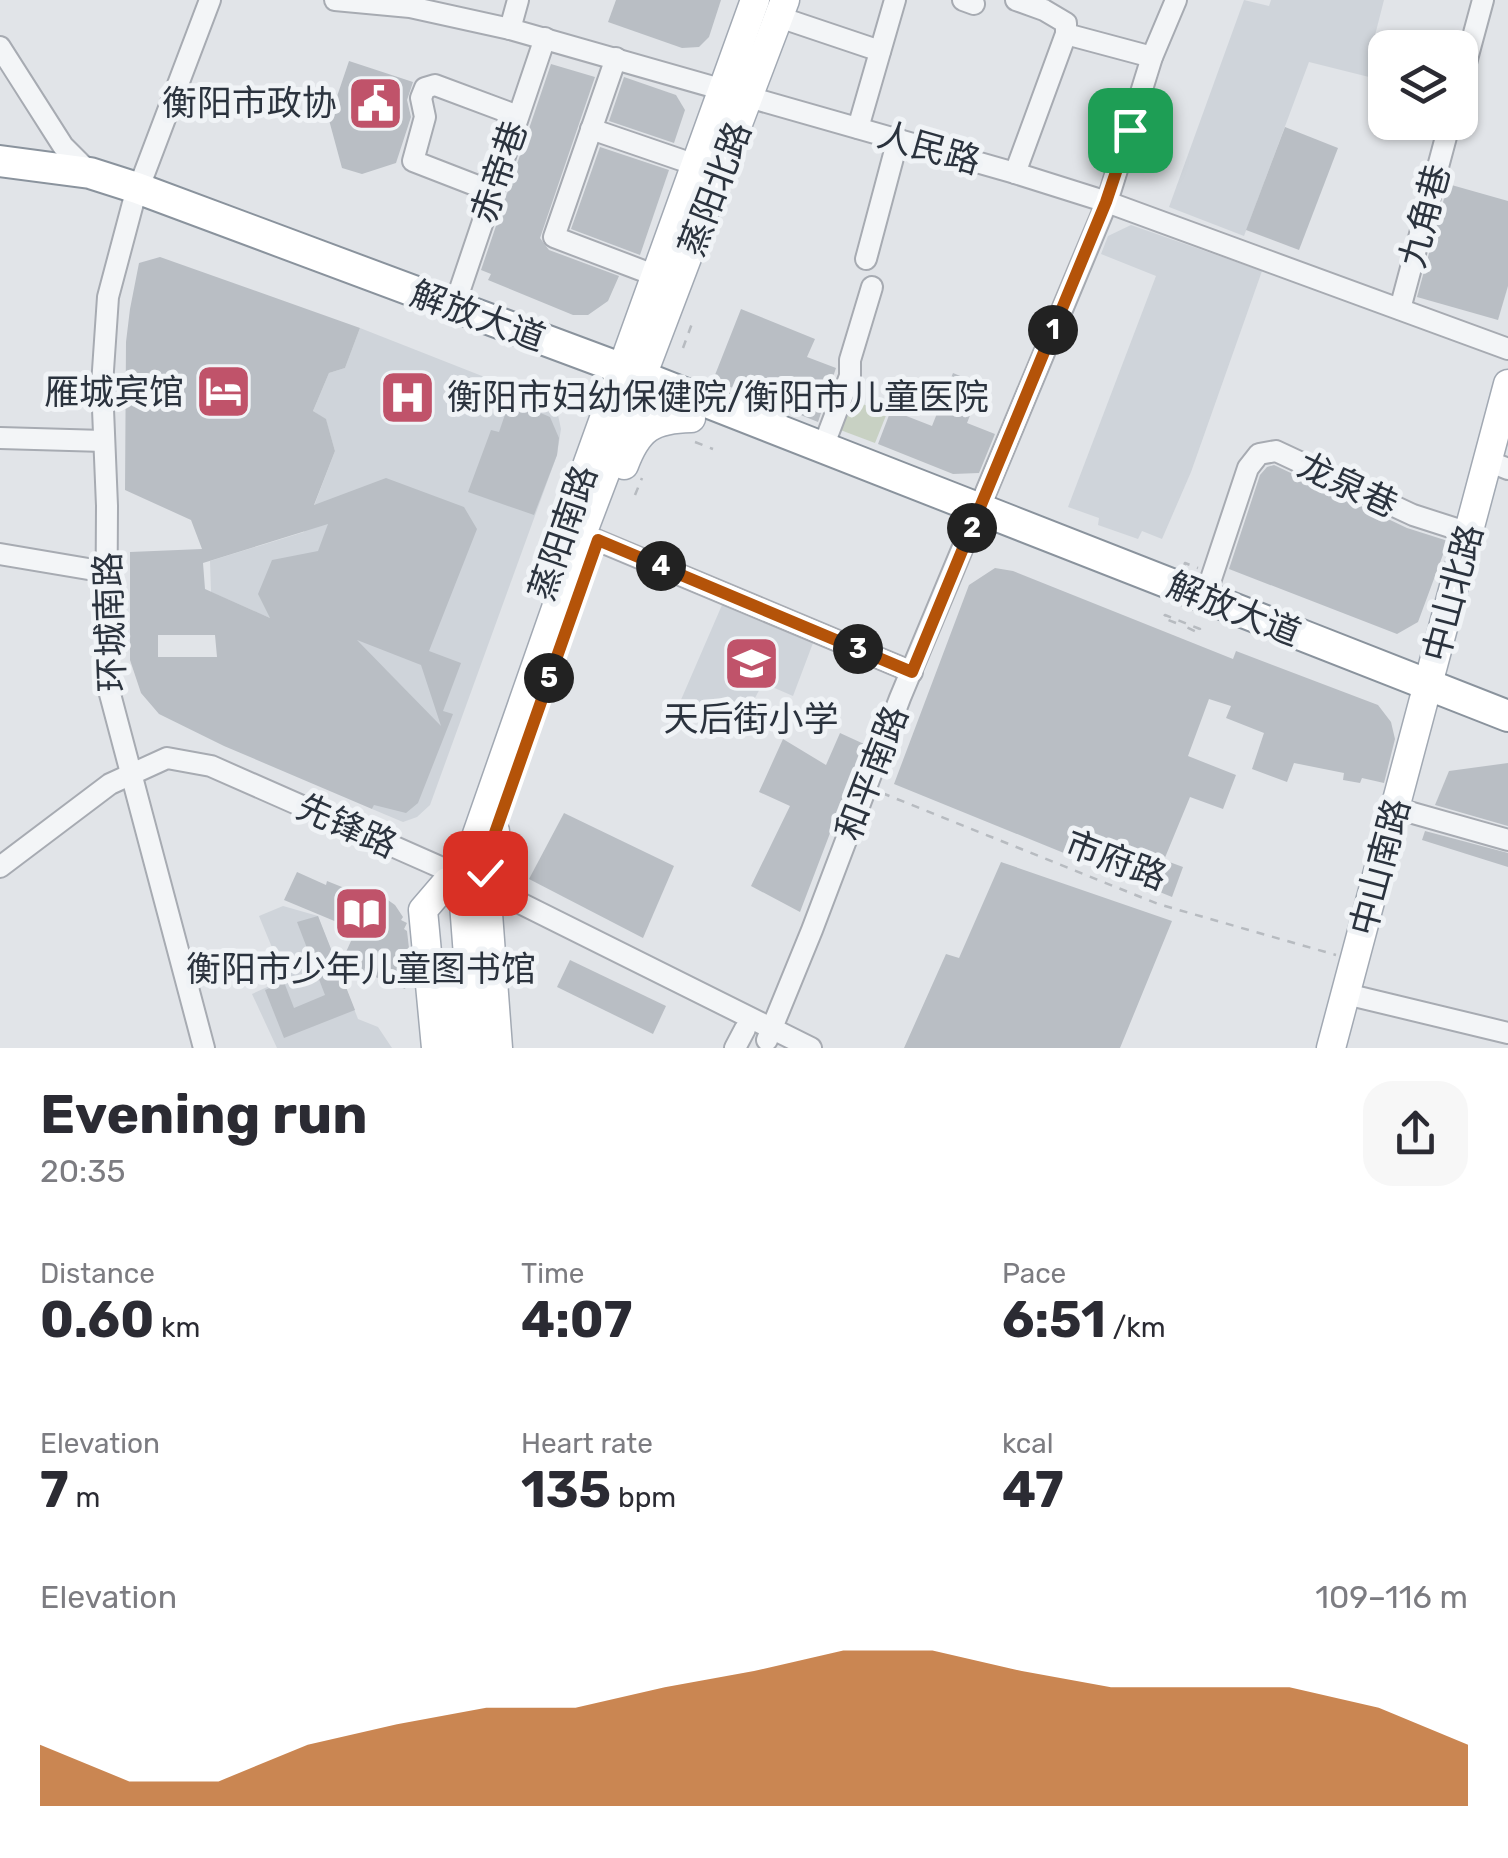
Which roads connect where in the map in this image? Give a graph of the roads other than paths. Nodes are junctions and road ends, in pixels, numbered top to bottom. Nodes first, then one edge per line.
1 (210, 0) edge
2 (336, 0) edge
3 (518, 0) edge
4 (755, 0) edge
5 (895, 0) edge
6 (1016, 0) edge
7 (1176, 0) edge
8 (1483, 0) edge
9 (377, 2) edge
10 (1046, 5) edge
11 (782, 8) edge
12 (510, 29) junction
13 (1475, 30) edge
14 (1066, 34) junction
15 (545, 38) junction
16 (0, 47) edge
17 (880, 51) junction
18 (1152, 57) junction
19 (616, 58) junction
20 (721, 87) junction
21 (750, 96) junction
22 (518, 116) junction
23 (858, 128) junction
24 (591, 129) junction
25 (898, 139) junction
26 (1445, 140) edge
27 (0, 161) edge
28 (694, 164) junction
29 (90, 173) junction
30 (1015, 173) junction
31 (0, 179) edge
32 (493, 192) junction
33 (135, 195) junction
34 (1106, 202) junction
35 (866, 259) dead end
36 (654, 275) junction
37 (872, 287) dead end
38 (454, 306) junction
39 (1400, 309) junction
40 (1508, 349) edge
41 (628, 383) junction
42 (1508, 384) edge
43 (693, 430) junction
44 (0, 438) edge
45 (104, 440) junction
46 (823, 447) junction
47 (1498, 465) edge
48 (976, 517) junction
49 (1468, 533) junction
50 (599, 540) junction
51 (0, 554) edge
52 (106, 572) junction
53 (1205, 597) junction
54 (912, 672) junction
55 (1427, 692) junction
56 (1508, 716) edge
57 (1508, 731) edge
58 (133, 779) junction
59 (1395, 808) junction
60 (1508, 840) edge
61 (0, 867) edge
62 (0, 878) edge
63 (465, 885) junction
64 (1346, 994) junction
65 (1508, 1032) edge
66 (740, 1038) edge
67 (774, 1039) edge
68 (204, 1048) edge
69 (436, 1048) edge
70 (454, 1048) edge
71 (474, 1048) edge
72 (498, 1048) edge
73 (811, 1048) edge
74 (1331, 1048) edge

1 - 33 street, 环城南路
2 - 9 street, 人民路
3 - 12 street
4 - 20 main road, 蒸阳北路
5 - 17 street
6 - 10 street
7 - 18 street, 和平南路
8 - 13 street
9 - 12 street, 人民路
10 - 14 street
11 - 17 street
11 - 21 main road, 蒸阳北路
12 - 15 street, 人民路
14 - 18 street
14 - 30 street
15 - 19 street, 人民路
15 - 22 street, 赤帝巷
16 - 29 street
17 - 23 street
18 - 34 street, 和平南路
19 - 20 street, 人民路
19 - 24 street
20 - 21 street, 人民路
20 - 28 main road, 蒸阳北路
21 - 23 street, 人民路
21 - 41 main road, 蒸阳北路
22 - 32 street, 赤帝巷
22 - 32 street
23 - 25 street, 人民路
24 - 28 street
24 - 36 street
25 - 30 street, 人民路
25 - 35 street
26 - 39 street, 九角巷
27 - 29 highway, 解放大道
28 - 36 main road, 蒸阳北路
29 - 33 highway, 解放大道
30 - 34 street, 人民路
31 - 33 highway, 解放大道
32 - 38 street, 赤帝巷
33 - 38 highway, 解放大道
33 - 41 highway, 解放大道
33 - 45 street, 环城南路
34 - 39 street, 人民路
34 - 48 street, 和平南路
36 - 41 main road, 蒸阳北路
37 - 46 street
38 - 41 highway, 解放大道
39 - 40 street, 人民路
41 - 43 highway, 解放大道
41 - 46 highway, 解放大道
41 - 50 main road, 蒸阳南路
41 - 63 main road, 蒸阳南路
42 - 47 main road, 中山北路
43 - 48 highway, 解放大道
43 - 50 main road
44 - 45 street
45 - 52 street, 环城南路
46 - 48 highway, 解放大道
47 - 49 main road, 中山北路
48 - 53 highway, 解放大道
48 - 54 street, 和平南路
48 - 55 highway, 解放大道
49 - 53 street, 龙泉巷
49 - 55 main road, 中山北路
50 - 54 street
50 - 63 main road, 蒸阳南路
51 - 52 street
52 - 58 street, 环城南路
53 - 55 highway, 解放大道
54 - 67 street, 和平南路
55 - 56 highway, 解放大道
55 - 57 highway, 解放大道
55 - 59 main road, 中山南路
58 - 61 street, 先锋路
58 - 62 street, 先锋路
58 - 63 street, 先锋路
58 - 68 street, 环城南路
59 - 60 street
59 - 64 main road, 中山南路
63 - 66 street, 先锋路
63 - 67 street, 先锋路
63 - 69 main road
63 - 70 main road, 蒸阳南路
63 - 71 main road, 蒸阳南路
63 - 72 main road
64 - 65 street
64 - 74 main road, 中山南路
66 - 67 street, 先锋路
67 - 73 street, 先锋路

